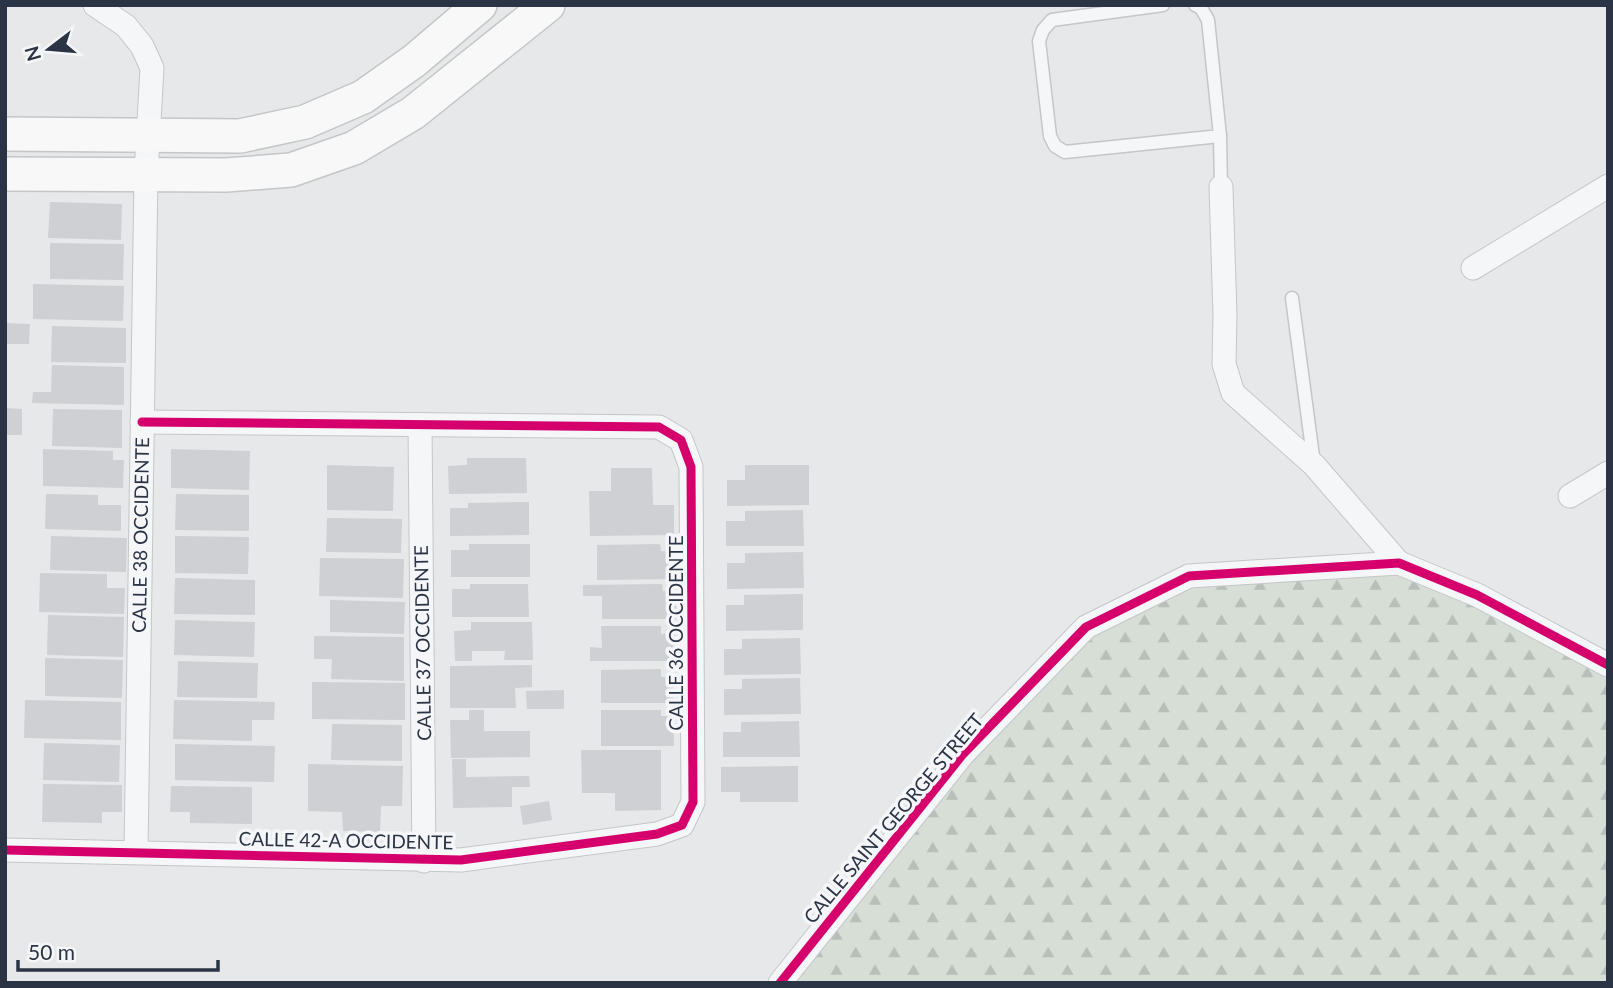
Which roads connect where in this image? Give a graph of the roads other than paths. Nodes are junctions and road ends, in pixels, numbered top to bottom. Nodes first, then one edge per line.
1 (95, 5) edge
2 (480, 5) edge
3 (548, 5) edge
4 (1163, 5) edge
5 (1195, 5) edge
6 (5, 134) edge
7 (149, 134) junction
8 (1220, 136) junction
9 (5, 174) edge
10 (146, 174) junction
11 (1608, 186) edge
12 (1221, 187) joint
13 (1473, 268) dead end
14 (1292, 298) dead end
15 (142, 422) junction
16 (420, 425) junction
17 (1314, 465) junction
18 (1608, 473) edge
19 (1570, 496) dead end
20 (1399, 563) junction
21 (1608, 665) edge
22 (682, 825) joint
23 (5, 850) edge
24 (136, 852) junction
25 (424, 861) junction
26 (780, 983) edge

1 - 7 street, CALLE 38 OCCIDENTE
2 - 7 street
3 - 10 street
4 - 8 lane
5 - 8 lane
6 - 7 street
7 - 10 street, CALLE 38 OCCIDENTE
8 - 12 lane
9 - 10 street
10 - 15 street, CALLE 38 OCCIDENTE
11 - 13 street
12 - 17 street
14 - 17 lane
15 - 16 street
15 - 24 street, CALLE 38 OCCIDENTE
16 - 22 street, CALLE 36 OCCIDENTE
16 - 25 street, CALLE 37 OCCIDENTE
17 - 20 street
18 - 19 street
20 - 21 street, CALLE SAINT GEORGE STREET
20 - 26 street, CALLE SAINT GEORGE STREET
22 - 25 street, CALLE 42-A OCCIDENTE
23 - 24 street, CALLE 42-A OCCIDENTE
24 - 25 street, CALLE 42-A OCCIDENTE

